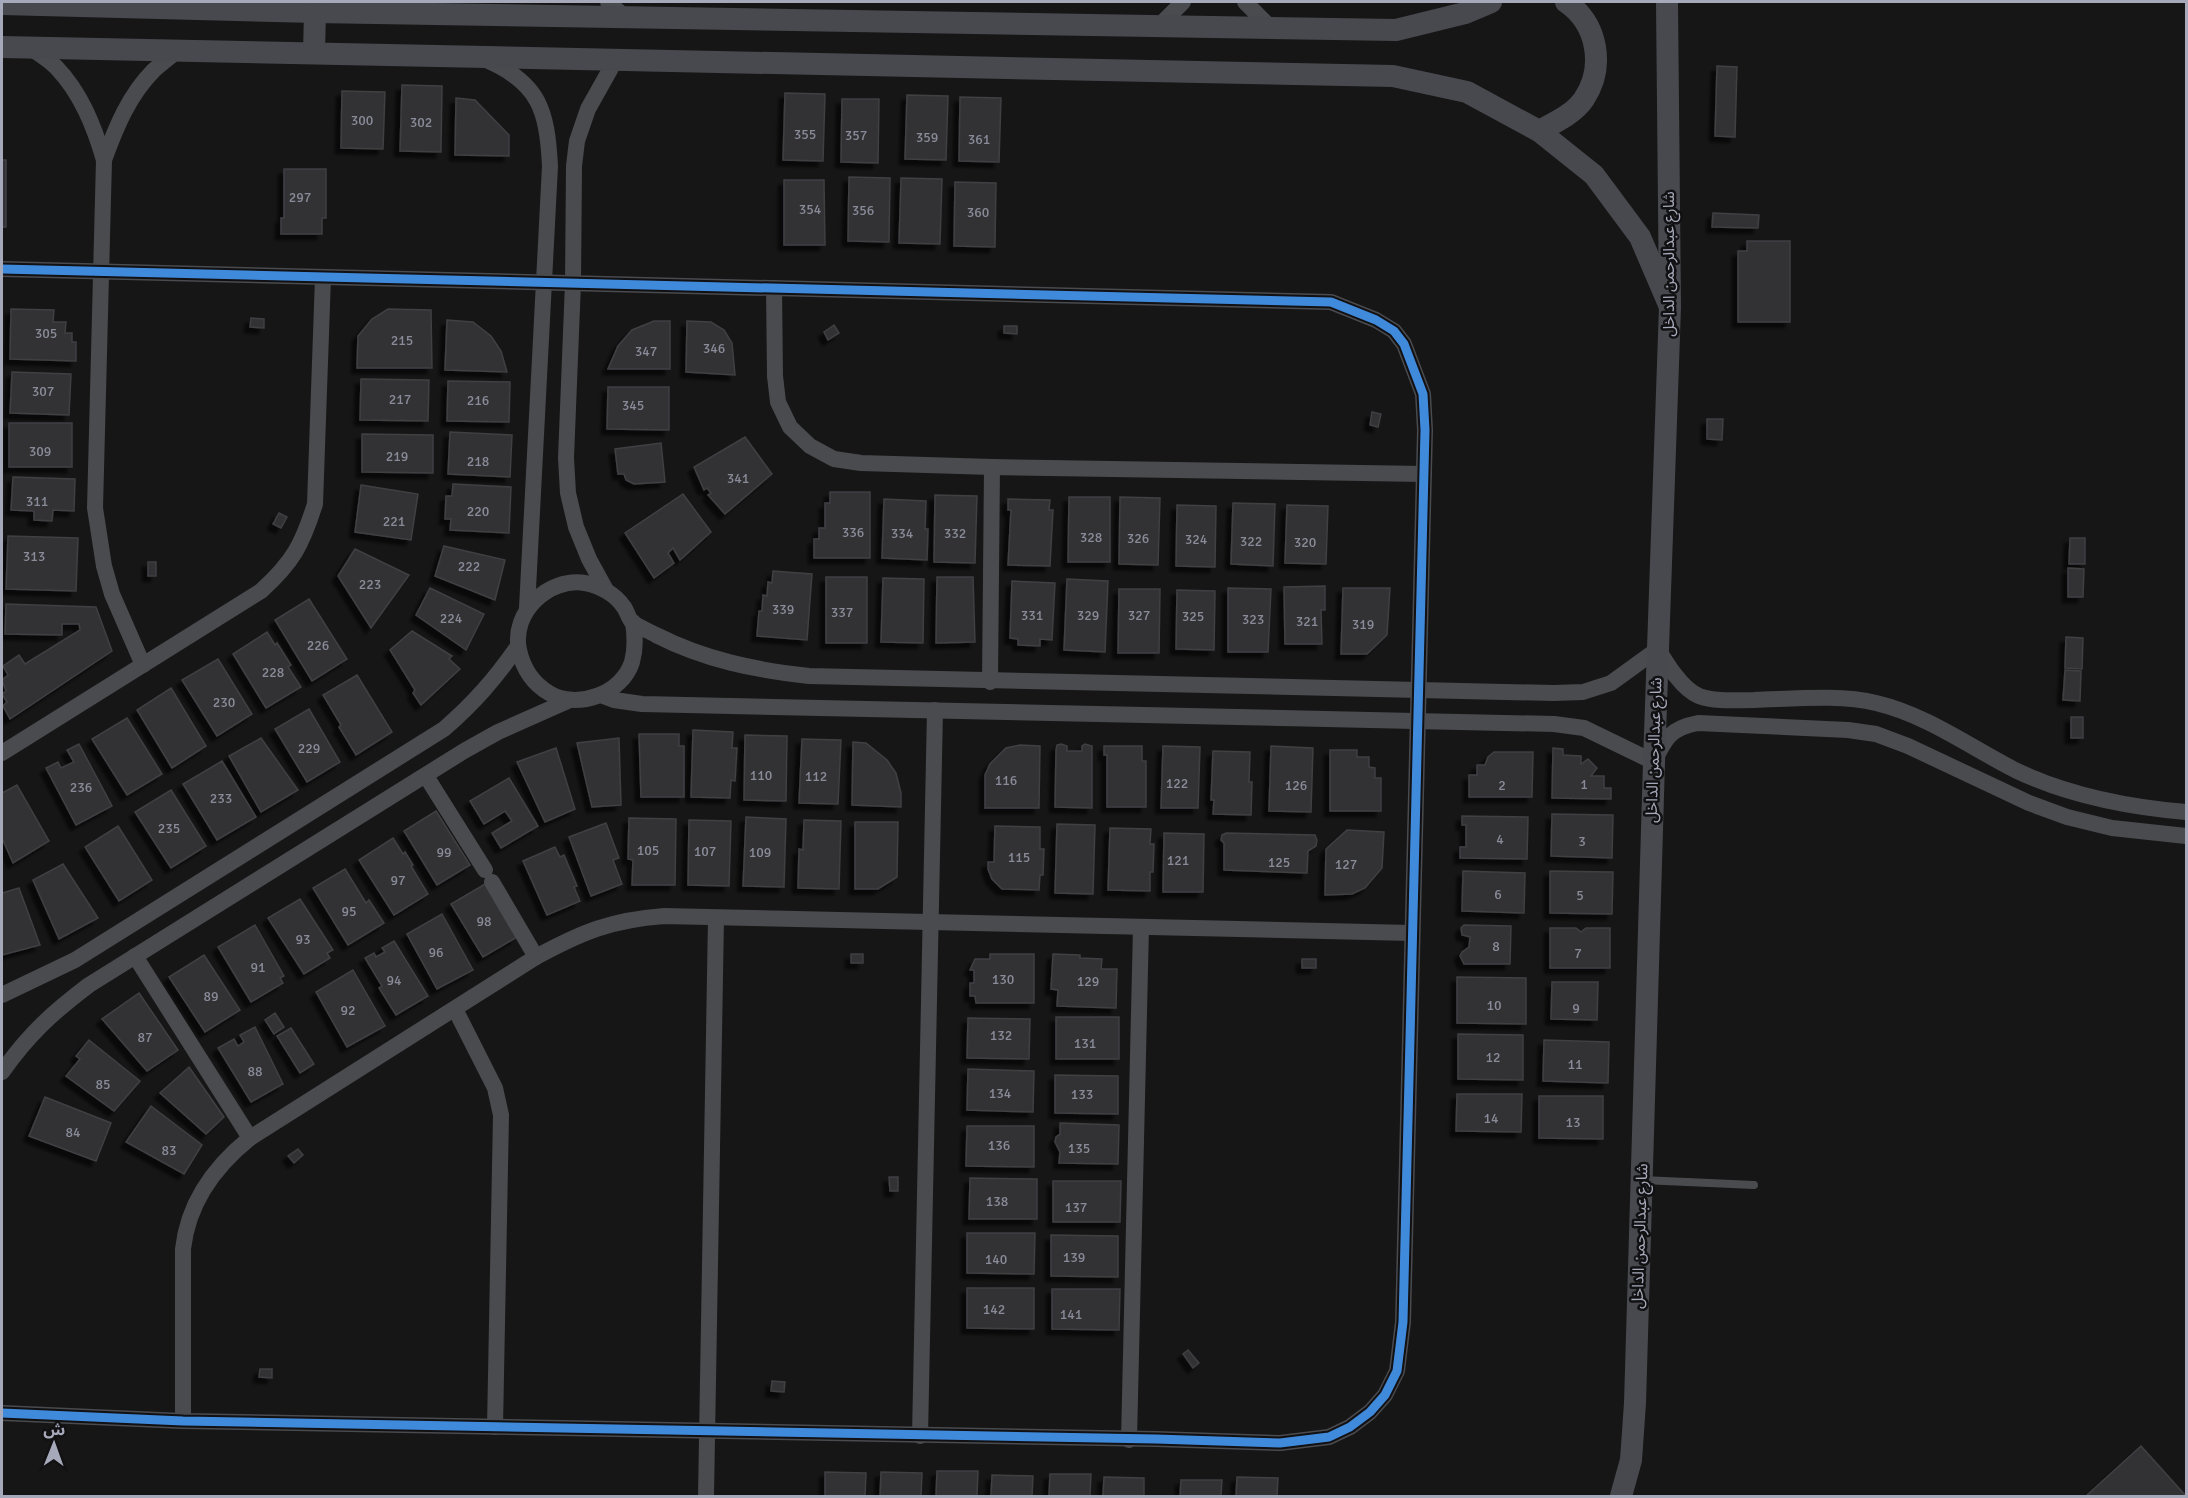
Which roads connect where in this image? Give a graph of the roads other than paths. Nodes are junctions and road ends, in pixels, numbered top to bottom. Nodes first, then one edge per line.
1 (502, 2) edge
2 (608, 2) edge
3 (1183, 2) edge
4 (1245, 2) edge
5 (1491, 2) edge
6 (1566, 2) edge
7 (1667, 2) edge
8 (2, 4) edge
9 (315, 12) junction
10 (483, 14) junction
11 (625, 17) junction
12 (1158, 26) junction
13 (1271, 28) junction
14 (28, 46) junction
15 (2, 47) edge
16 (180, 50) junction
17 (314, 52) junction
18 (477, 56) junction
19 (616, 59) junction
20 (1539, 131) junction
21 (104, 160) junction
22 (2, 269) edge
23 (101, 272) junction
24 (323, 277) junction
25 (544, 282) junction
26 (573, 283) junction
27 (774, 288) junction
28 (1671, 307) junction
29 (992, 467) junction
30 (1424, 474) junction
31 (606, 590) junction
32 (527, 608) junction
33 (633, 622) junction
34 (518, 646) junction
35 (1658, 649) junction
36 (143, 665) junction
37 (990, 682) junction
38 (1419, 690) junction
39 (601, 695) junction
40 (570, 700) junction
41 (935, 710) junction
42 (1418, 721) junction
43 (2, 753) edge
44 (1654, 762) junction
45 (426, 776) junction
46 (2187, 812) edge
47 (2187, 836) edge
48 (716, 918) junction
49 (930, 922) junction
50 (1141, 927) junction
51 (1412, 933) junction
52 (135, 956) junction
53 (536, 957) junction
54 (2, 995) edge
55 (455, 1009) junction
56 (2, 1072) edge
57 (250, 1138) junction
58 (1642, 1180) junction
59 (1754, 1185) dead end
60 (2, 1413) edge
61 (183, 1421) junction
62 (495, 1427) junction
63 (707, 1431) junction
64 (920, 1436) junction
65 (1129, 1440) junction
66 (706, 1497) edge
67 (1621, 1497) edge

1 - 10 street
2 - 11 street
3 - 12 street
4 - 13 street
5 - 13 street
6 - 20 street
7 - 28 street, شارع عبدالرحمن الداخل
8 - 9 street
9 - 10 street
9 - 17 street
10 - 11 street
11 - 12 street
12 - 13 street
14 - 15 street
14 - 16 street
14 - 21 street
16 - 17 street
16 - 21 street
17 - 18 street
18 - 19 street
18 - 25 street
19 - 20 street
19 - 26 street
20 - 28 street
21 - 23 street
22 - 23 street
23 - 24 street
23 - 36 street
24 - 25 street
24 - 36 street
25 - 26 street
25 - 32 street
26 - 27 street
26 - 31 street
27 - 29 street
27 - 30 street
28 - 35 street, شارع عبدالرحمن الداخل
29 - 30 street
29 - 37 street
30 - 38 street
31 - 32 street
31 - 33 street
32 - 34 street
33 - 37 street
33 - 39 street
34 - 40 street
34 - 54 street
35 - 38 street
35 - 44 street, شارع عبدالرحمن الداخل
35 - 46 street
36 - 43 street
37 - 38 street
38 - 42 street
39 - 40 street
39 - 41 street
40 - 45 street
41 - 42 street
41 - 49 street
42 - 44 street
42 - 51 street
44 - 47 street
44 - 58 street, شارع عبدالرحمن الداخل
45 - 52 street
45 - 53 street
48 - 49 street
48 - 53 street
48 - 63 street
49 - 50 street
49 - 64 street
50 - 51 street
50 - 65 street
51 - 65 street
52 - 56 street
52 - 57 street
53 - 55 street
55 - 57 street
55 - 62 street
57 - 61 street
58 - 59 lane
58 - 67 street, شارع عبدالرحمن الداخل
60 - 61 street
61 - 62 street
62 - 63 street
63 - 64 street
63 - 66 street
64 - 65 street

